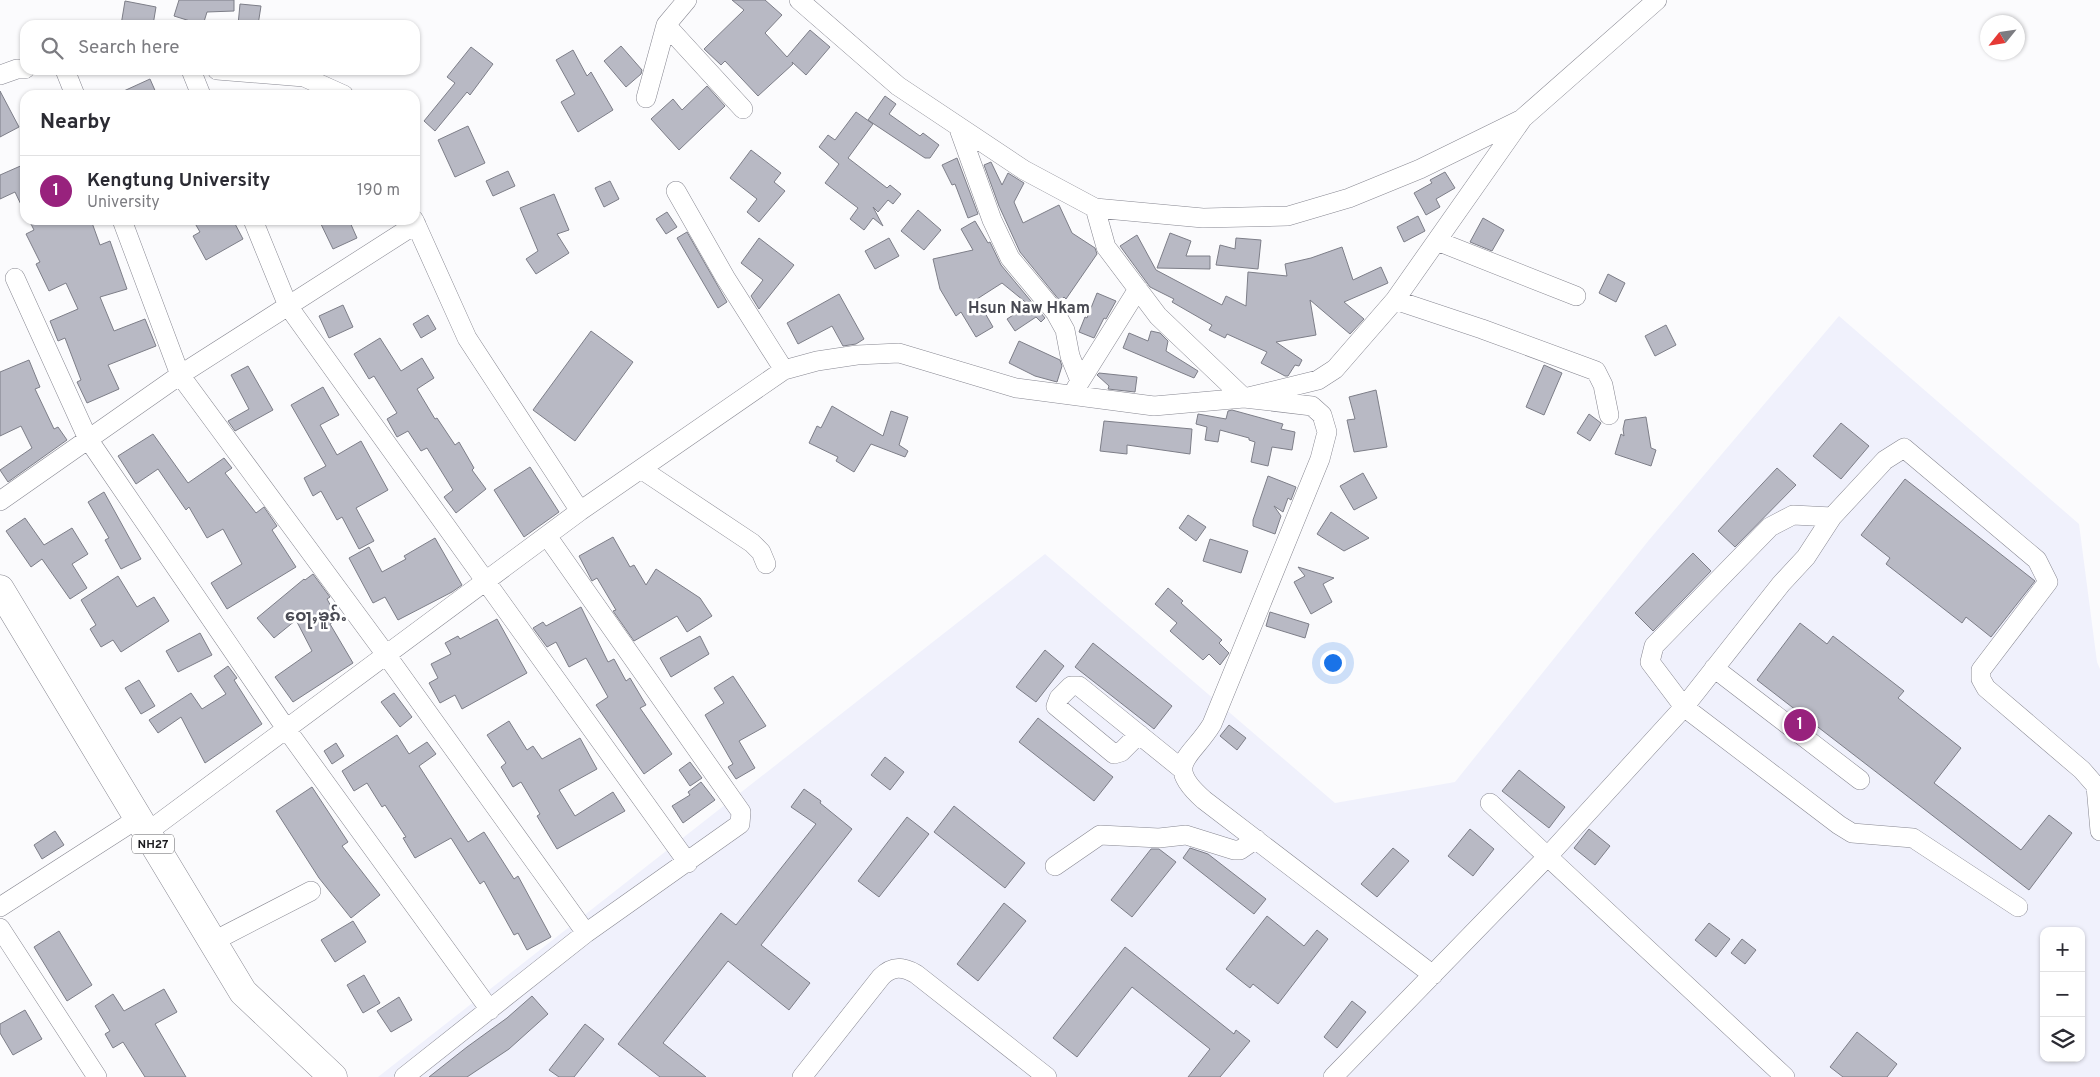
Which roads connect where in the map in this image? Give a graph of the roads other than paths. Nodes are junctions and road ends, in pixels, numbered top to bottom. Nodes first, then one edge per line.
1 (687, 0) edge
2 (799, 0) edge
3 (1657, 0) edge
4 (666, 25) junction
5 (20, 69) edge
6 (0, 75) edge
7 (67, 75) edge
8 (193, 75) edge
9 (279, 75) edge
10 (73, 90) edge
11 (199, 90) edge
12 (333, 90) edge
13 (646, 98) dead end
14 (743, 110) dead end
15 (1523, 118) junction
16 (958, 126) junction
17 (676, 191) dead end
18 (1095, 208) junction
19 (124, 225) edge
20 (255, 225) edge
21 (410, 225) edge
22 (416, 225) edge
23 (1437, 241) junction
24 (15, 278) dead end
25 (1138, 289) junction
26 (1576, 296) dead end
27 (1395, 300) junction
28 (288, 306) junction
29 (784, 370) junction
30 (180, 375) junction
31 (1076, 388) junction
32 (1244, 398) junction
33 (1609, 414) dead end
34 (88, 440) junction
35 (641, 469) junction
36 (0, 501) edge
37 (580, 511) junction
38 (1832, 517) junction
39 (547, 536) junction
40 (766, 564) dead end
41 (485, 582) junction
42 (0, 589) edge
43 (387, 656) junction
44 (1714, 668) junction
45 (1684, 707) junction
46 (287, 730) junction
47 (1139, 734) dead end
48 (1183, 770) junction
49 (1860, 780) dead end
50 (1490, 803) dead end
51 (142, 826) junction
52 (2100, 831) edge
53 (1256, 839) junction
54 (1548, 856) junction
55 (688, 863) junction
56 (1055, 866) dead end
57 (311, 891) dead end
58 (0, 907) edge
59 (2018, 907) dead end
60 (0, 928) edge
61 (586, 933) junction
62 (212, 942) junction
63 (1432, 975) junction
64 (490, 1010) junction
65 (97, 1077) edge
66 (333, 1077) edge
67 (404, 1077) edge
68 (802, 1077) edge
69 (1048, 1077) edge
70 (1333, 1077) edge
71 (1785, 1077) edge

1 - 4 street
2 - 16 street
3 - 15 street
4 - 13 street
4 - 14 street
5 - 6 street
7 - 10 street
8 - 11 street
9 - 12 street
15 - 18 street
15 - 23 street
16 - 18 street
16 - 31 street
17 - 29 street
18 - 25 street
19 - 30 street
20 - 28 street
21 - 28 street
22 - 37 street
23 - 26 street
23 - 27 street
24 - 34 street
25 - 31 street
25 - 32 street
27 - 32 street
27 - 33 street
28 - 30 street
28 - 41 street
29 - 31 street
29 - 35 street
30 - 34 street
30 - 43 street
31 - 32 street
32 - 48 street
34 - 36 street
34 - 46 street
35 - 37 street
35 - 40 street
37 - 39 street
38 - 44 street
38 - 45 street
38 - 52 street
39 - 41 street
39 - 55 street
41 - 43 street
41 - 55 street
42 - 51 highway, NH27
43 - 46 street
43 - 61 street
44 - 45 street
44 - 49 street
45 - 54 street
45 - 59 street
46 - 51 street
46 - 64 street
47 - 48 street
48 - 53 street
50 - 54 street
51 - 58 street
51 - 62 highway, NH27
53 - 56 street
53 - 63 street
54 - 63 street
54 - 71 street
55 - 61 street
57 - 62 street
60 - 65 street
61 - 64 street
62 - 66 highway, NH27
63 - 70 street
64 - 67 street
68 - 69 street

